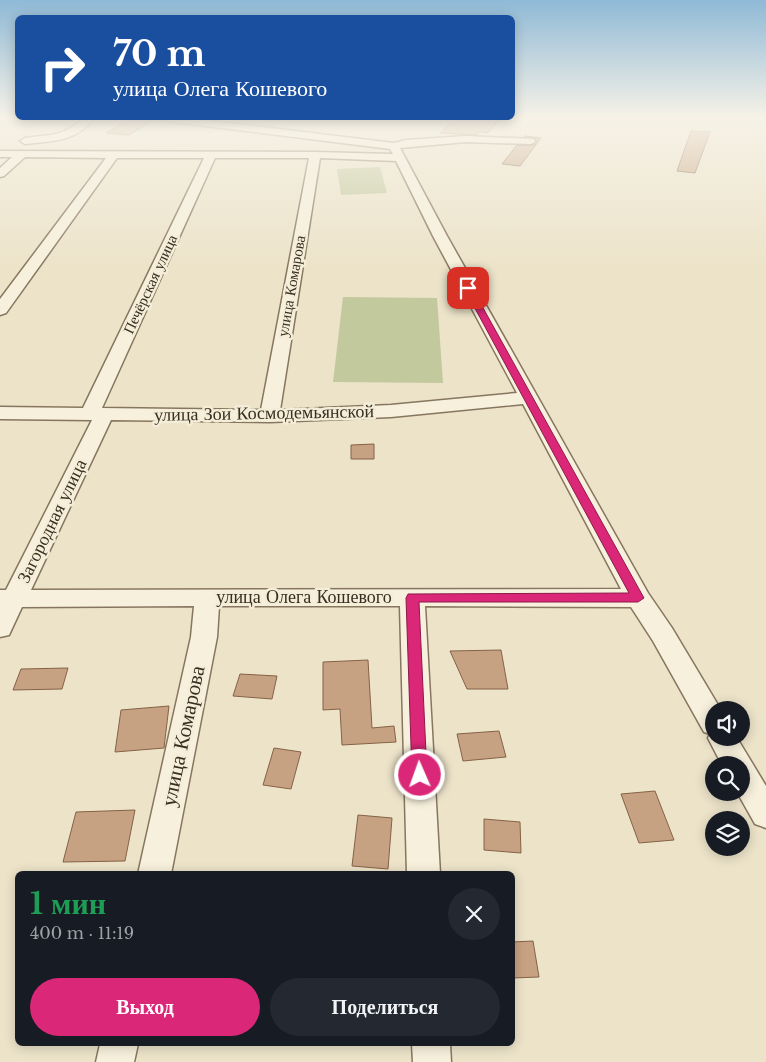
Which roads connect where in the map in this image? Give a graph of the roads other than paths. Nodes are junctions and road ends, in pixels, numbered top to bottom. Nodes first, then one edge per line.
1 (104, 168) edge
2 (206, 168) edge
3 (312, 168) edge
4 (411, 168) edge
5 (0, 310) edge
6 (528, 398) junction
7 (0, 413) edge
8 (97, 414) junction
9 (270, 416) junction
10 (207, 597) junction
11 (412, 598) junction
12 (638, 598) junction
13 (7, 599) edge
14 (0, 628) edge
15 (705, 708) edge
16 (750, 786) edge
17 (766, 814) edge
18 (155, 871) edge
19 (424, 871) edge
20 (119, 1046) edge
21 (431, 1046) edge
22 (115, 1062) edge
23 (432, 1062) edge

1 - 5 street
2 - 8 street, Печёрская улица
3 - 9 street, улица Комарова
4 - 6 street
6 - 9 street, улица Зои Космодемьянской
6 - 12 street
7 - 8 street, улица Зои Космодемьянской
8 - 9 street, улица Зои Космодемьянской
8 - 13 street, Загородная улица
10 - 11 street, улица Олега Кошевого
10 - 13 street, улица Олега Кошевого
10 - 18 street, улица Комарова
11 - 12 street, улица Олега Кошевого
11 - 19 street
12 - 15 street
13 - 14 street, Загородная улица
16 - 17 street
20 - 22 street
21 - 23 street

